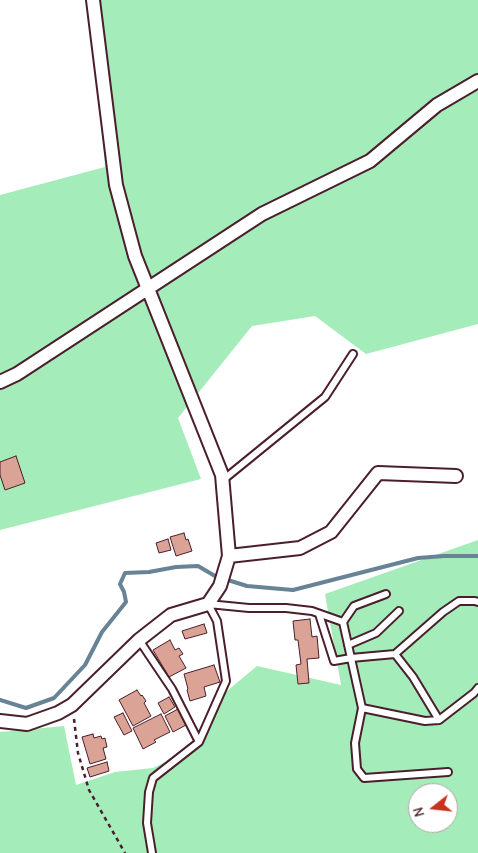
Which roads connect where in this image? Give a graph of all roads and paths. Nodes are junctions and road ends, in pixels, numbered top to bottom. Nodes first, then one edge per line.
1 (93, 0) edge
2 (478, 81) edge
3 (149, 288) junction
4 (353, 354) dead end
5 (0, 382) edge
6 (456, 476) dead end
7 (223, 480) junction
8 (229, 556) junction
9 (386, 594) dead end
10 (478, 602) edge
11 (208, 604) junction
12 (399, 611) dead end
13 (319, 614) junction
14 (343, 622) junction
15 (139, 640) junction
16 (348, 645) junction
17 (395, 654) junction
18 (351, 658) junction
19 (478, 688) edge
20 (72, 705) junction
21 (362, 708) junction
22 (439, 720) junction
23 (0, 721) edge
24 (199, 742) junction
25 (448, 772) dead end
26 (125, 853) edge
27 (152, 853) edge

1 - 3 street
2 - 3 street
3 - 5 street
3 - 7 street
4 - 7 lane
6 - 8 street
7 - 8 street
8 - 11 street
9 - 14 lane
10 - 17 lane
11 - 13 lane
11 - 15 street
11 - 24 lane
12 - 16 lane
13 - 14 lane
13 - 18 lane
14 - 16 lane
15 - 20 street
15 - 24 lane
16 - 18 lane
17 - 18 lane
17 - 22 lane
18 - 21 lane
19 - 22 lane
20 - 23 street
20 - 26 path
21 - 22 lane
21 - 25 lane
24 - 27 lane

